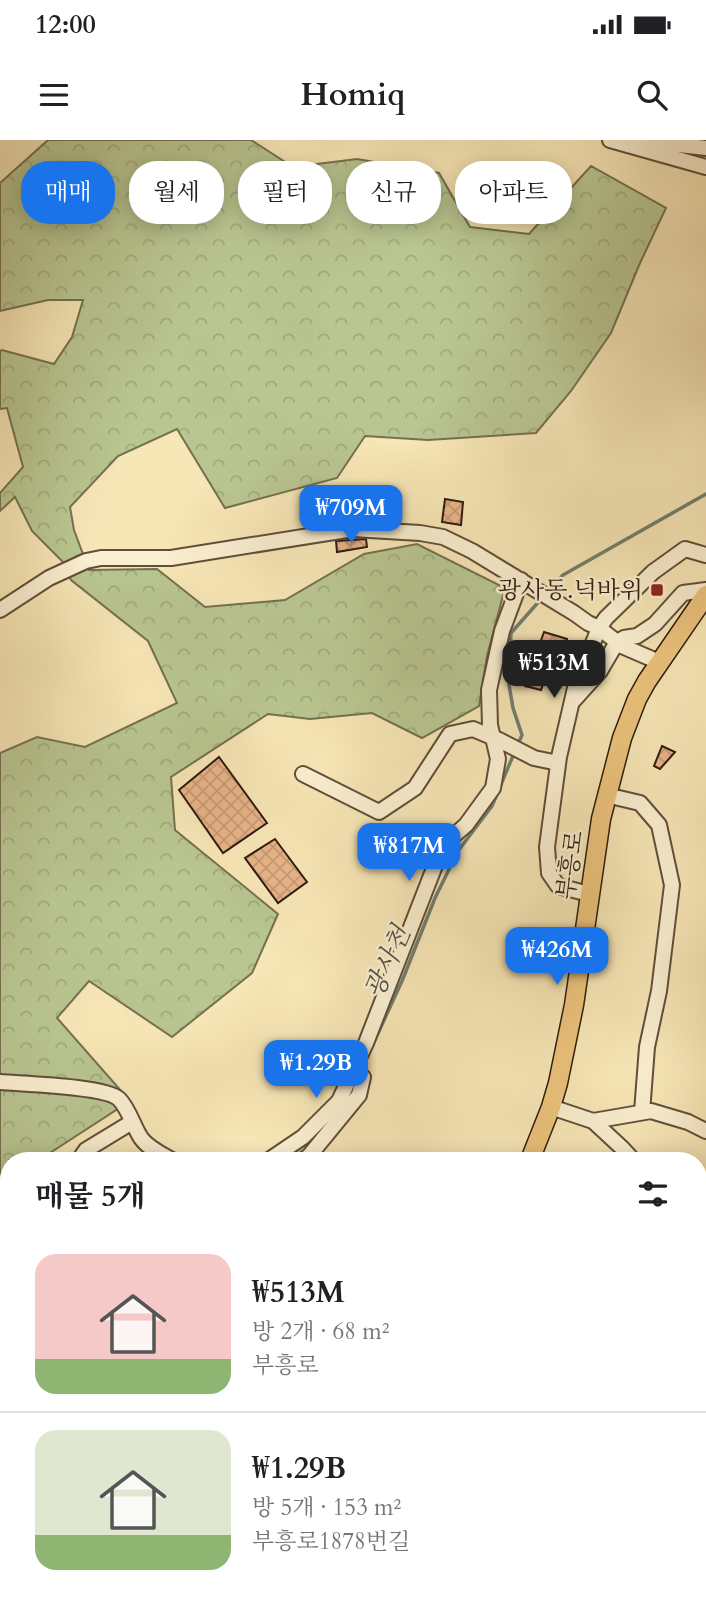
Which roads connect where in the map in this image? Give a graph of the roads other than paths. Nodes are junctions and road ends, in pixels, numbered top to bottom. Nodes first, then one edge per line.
1 (610, 140) edge
2 (635, 140) edge
3 (706, 148) edge
4 (706, 167) edge
5 (706, 555) edge
6 (526, 583) junction
7 (706, 593) edge
8 (0, 610) edge
9 (599, 628) junction
10 (617, 642) junction
11 (659, 662) junction
12 (572, 702) junction
13 (495, 739) junction
14 (558, 763) junction
15 (303, 774) dead end
16 (606, 795) junction
17 (589, 894) junction
18 (363, 1077) dead end
19 (0, 1082) edge
20 (551, 1107) junction
21 (639, 1112) junction
22 (600, 1120) junction
23 (132, 1122) junction
24 (706, 1131) edge
25 (85, 1152) edge
26 (159, 1152) edge
27 (281, 1152) edge
28 (312, 1152) edge
29 (533, 1152) edge
30 (626, 1152) edge

1 - 4 street
2 - 3 street
5 - 9 street
6 - 8 street
6 - 9 street
6 - 13 street
7 - 10 street
7 - 11 main road, 부흥로
9 - 10 street
9 - 12 street
10 - 11 street
10 - 12 street
11 - 16 main road, 부흥로
12 - 14 street
13 - 14 street
13 - 15 street
13 - 27 street
14 - 17 street
16 - 17 main road, 부흥로
16 - 21 street
17 - 20 main road, 부흥로
18 - 28 street
19 - 23 street
20 - 22 street
20 - 29 main road, 부흥로
21 - 22 street
21 - 24 street
22 - 30 street
23 - 25 street
23 - 26 street

